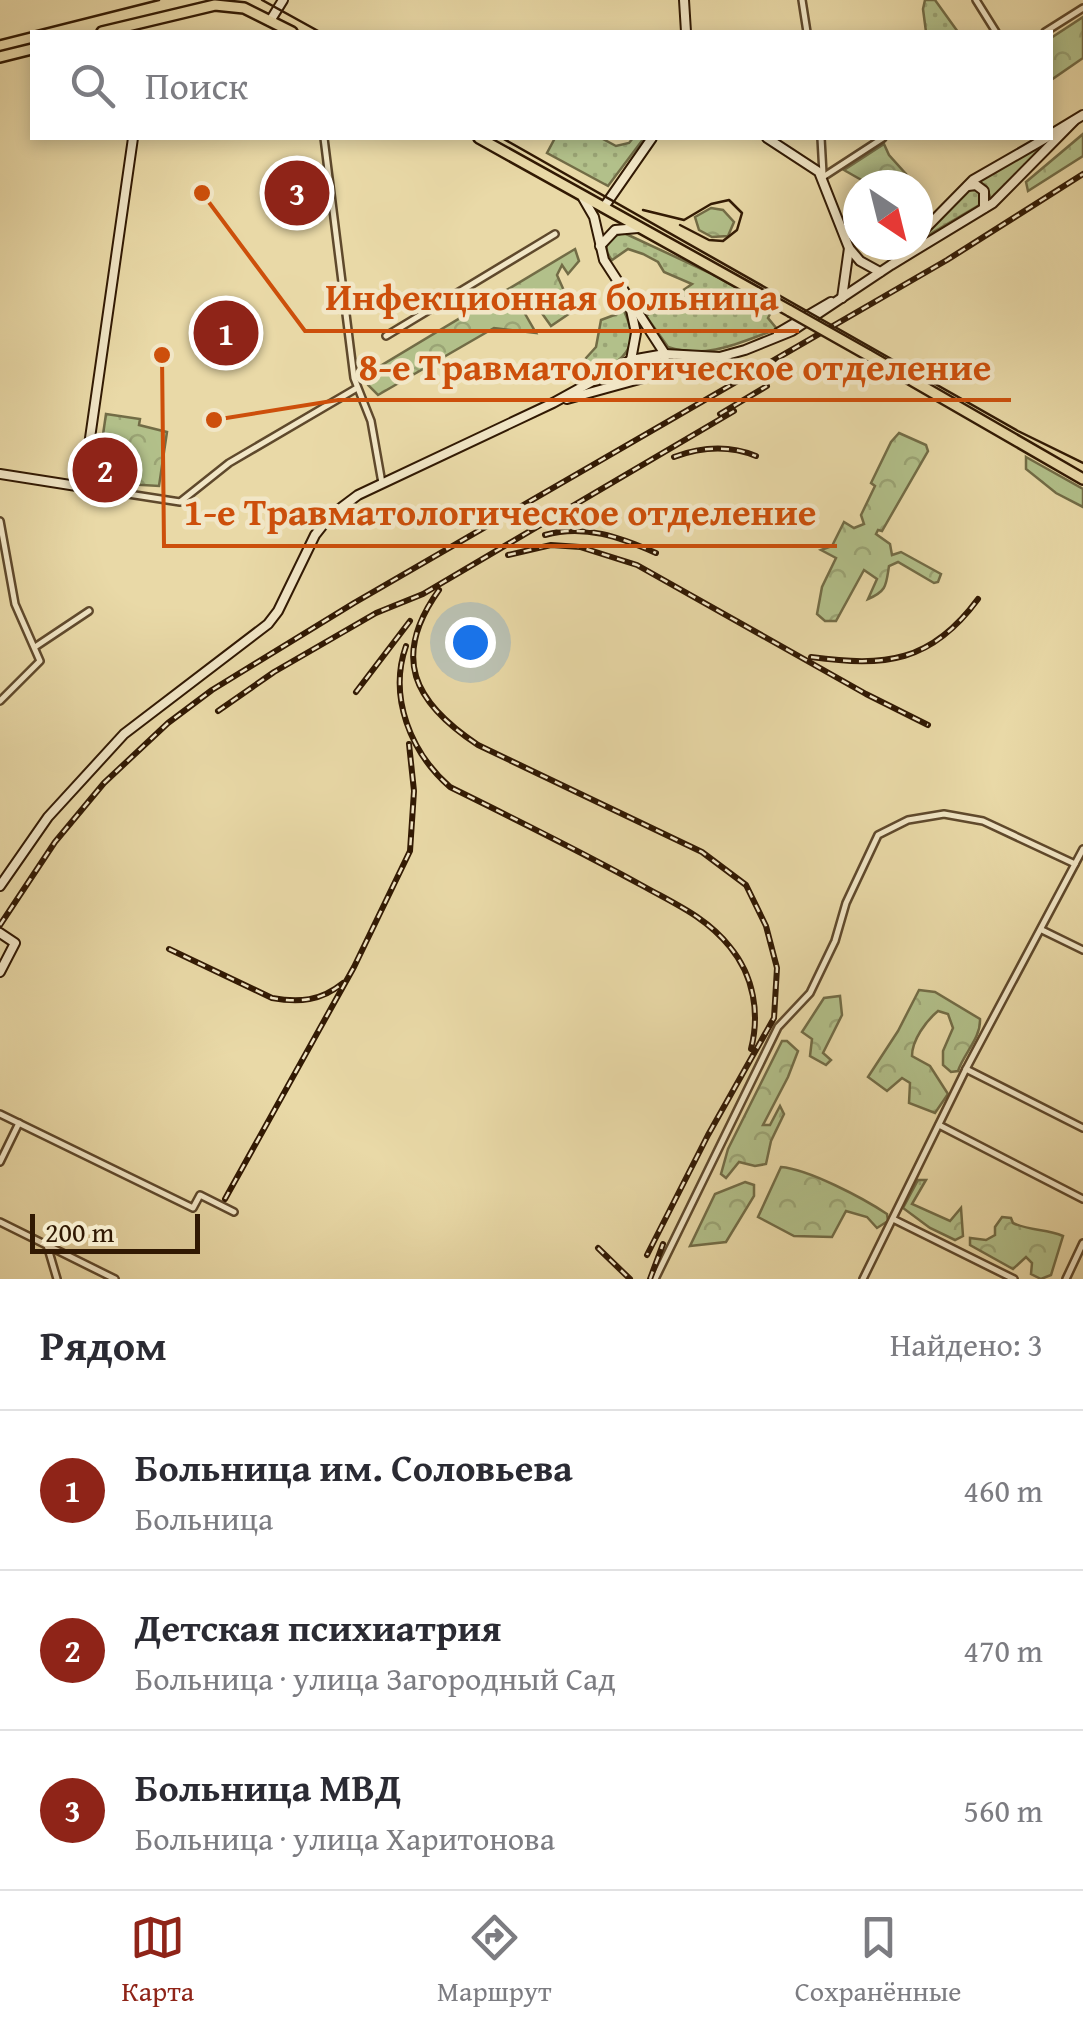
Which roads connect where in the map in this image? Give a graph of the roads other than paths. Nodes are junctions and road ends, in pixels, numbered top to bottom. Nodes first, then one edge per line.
1 (283, 0) edge
2 (684, 0) edge
3 (802, 0) edge
4 (976, 0) edge
5 (205, 4) edge
6 (1083, 8) edge
7 (270, 20) junction
8 (143, 28) edge
9 (288, 30) edge
10 (686, 30) edge
11 (806, 30) edge
12 (995, 30) edge
13 (1048, 30) edge
14 (30, 50) edge
15 (0, 57) edge
16 (1083, 115) edge
17 (1074, 121) junction
18 (1053, 133) edge
19 (133, 140) edge
20 (324, 140) edge
21 (483, 140) edge
22 (651, 140) edge
23 (770, 140) edge
24 (820, 140) edge
25 (880, 140) edge
26 (1041, 140) edge
27 (823, 177) junction
28 (964, 188) junction
29 (581, 194) junction
30 (604, 207) junction
31 (982, 211) junction
32 (933, 220) edge
33 (645, 229) junction
34 (843, 232) edge
35 (555, 234) dead end
36 (600, 246) junction
37 (847, 260) edge
38 (860, 260) edge
39 (895, 260) edge
40 (891, 264) junction
41 (880, 272) junction
42 (626, 297) junction
43 (842, 298) junction
44 (386, 336) dead end
45 (665, 354) junction
46 (720, 357) junction
47 (631, 360) junction
48 (654, 375) junction
49 (356, 388) junction
50 (553, 403) junction
51 (0, 474) edge
52 (1083, 478) edge
53 (382, 484) junction
54 (83, 487) junction
55 (0, 522) edge
56 (89, 610) dead end
57 (35, 646) junction
58 (0, 701) edge
59 (1083, 849) edge
60 (1076, 864) junction
61 (0, 886) edge
62 (1042, 930) junction
63 (0, 936) edge
64 (1083, 950) edge
65 (0, 972) edge
66 (966, 1070) junction
67 (0, 1114) edge
68 (19, 1123) junction
69 (939, 1125) junction
70 (1083, 1128) edge
71 (0, 1162) edge
72 (1083, 1199) edge
73 (234, 1212) dead end
74 (893, 1219) junction
75 (0, 1222) edge
76 (1083, 1243) edge
77 (47, 1245) junction
78 (104, 1276) edge
79 (57, 1279) edge
80 (114, 1279) edge
81 (655, 1279) edge
82 (863, 1279) edge
83 (1014, 1279) edge
84 (1066, 1279) edge

1 - 7 main road
2 - 10 main road
3 - 11 street
4 - 12 street
5 - 7 main road
5 - 8 main road
6 - 13 street
7 - 9 main road
14 - 15 main road
16 - 17 main road
17 - 18 main road
17 - 31 main road
19 - 54 main road
20 - 49 street
21 - 29 main road
22 - 30 main road
23 - 27 main road
24 - 27 street
25 - 27 street
26 - 28 main road
27 - 34 main road
28 - 31 main road
28 - 32 main road
29 - 30 main road
29 - 36 main road
30 - 33 main road
31 - 40 main road
33 - 36 main road
33 - 52 main road, bridge
35 - 44 street
36 - 42 main road
37 - 43 main road
38 - 41 main road
39 - 40 main road
40 - 41 main road
41 - 43 main road
42 - 45 main road
42 - 47 main road
43 - 46 main road
45 - 46 main road
45 - 47 main road
45 - 48 main road
46 - 48 main road
47 - 48 main road
47 - 50 main road
48 - 50 main road
49 - 53 street
49 - 54 street
50 - 53 main road
51 - 54 main road
53 - 61 main road
55 - 57 street
56 - 57 street
57 - 58 street
59 - 60 street
60 - 62 street
60 - 81 street
62 - 64 street
62 - 66 street
63 - 65 main road
66 - 69 street
66 - 70 street
67 - 68 street
68 - 71 street
68 - 73 street
69 - 72 street
69 - 74 street
74 - 82 street
74 - 83 street
75 - 77 street
76 - 84 street
77 - 78 street
77 - 79 street
78 - 80 street

